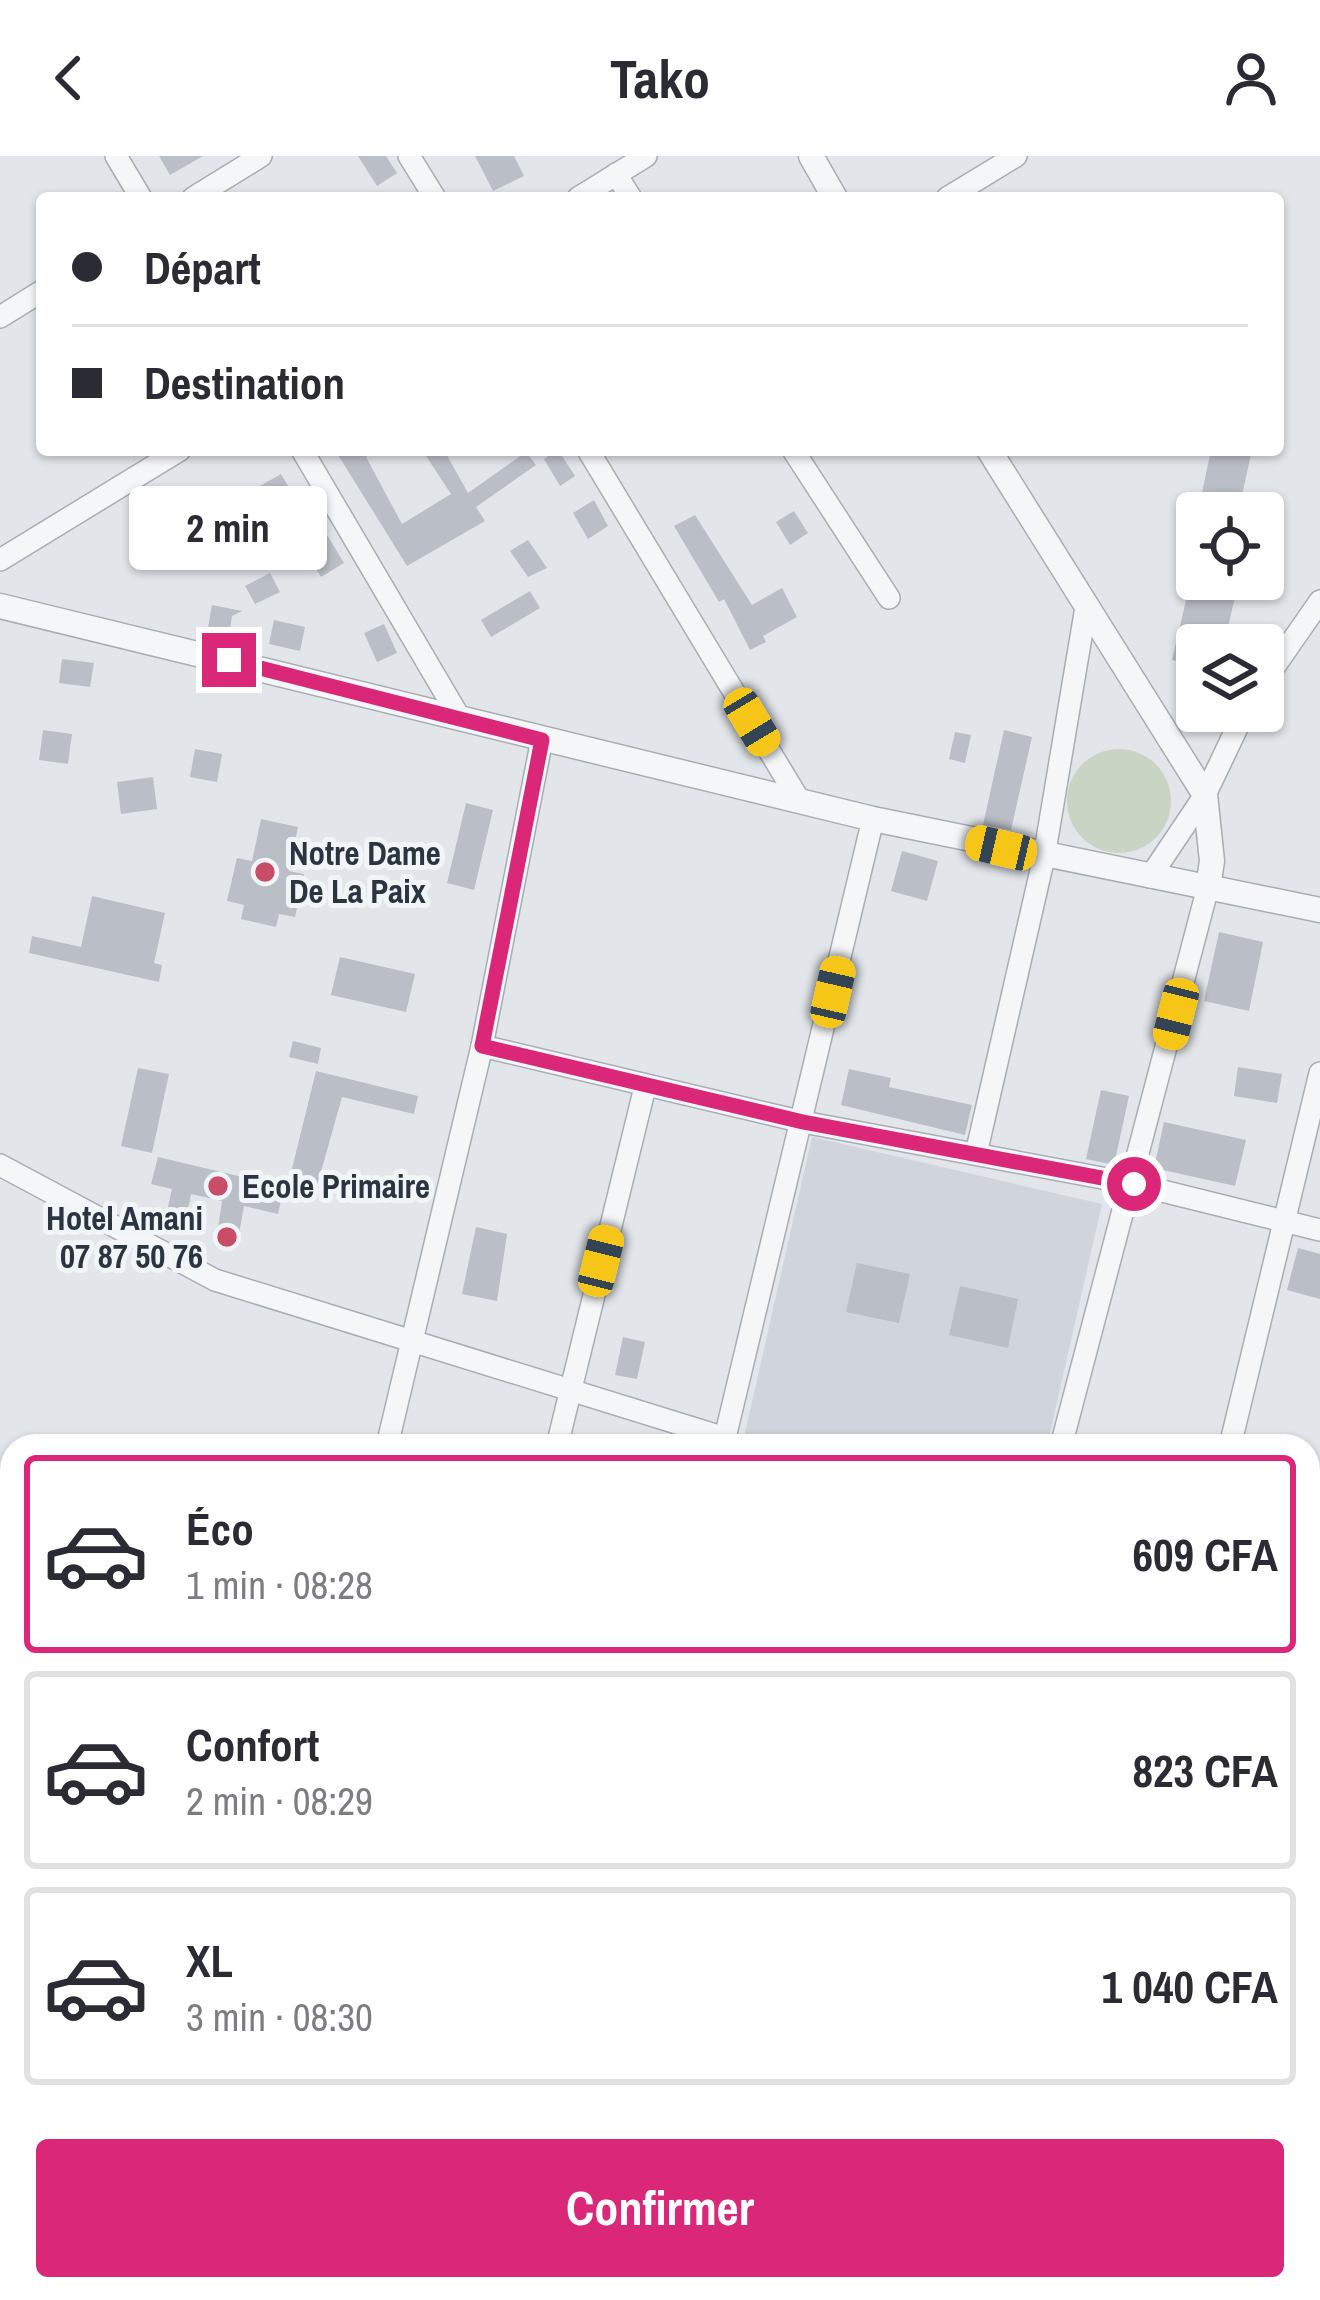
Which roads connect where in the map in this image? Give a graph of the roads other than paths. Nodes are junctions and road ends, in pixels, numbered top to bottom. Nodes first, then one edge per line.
1 (116, 156) edge
2 (261, 156) edge
3 (409, 156) edge
4 (646, 156) edge
5 (811, 156) edge
6 (1016, 156) edge
7 (616, 174) junction
8 (137, 192) edge
9 (203, 192) edge
10 (431, 192) edge
11 (588, 192) edge
12 (628, 192) edge
13 (832, 192) edge
14 (957, 192) edge
15 (36, 295) edge
16 (0, 317) edge
17 (170, 456) edge
18 (306, 456) edge
19 (592, 456) edge
20 (797, 456) edge
21 (993, 456) edge
22 (0, 560) edge
23 (889, 598) dead end
24 (0, 606) edge
25 (1086, 607) junction
26 (1316, 614) edge
27 (1284, 656) edge
28 (458, 715) junction
29 (1235, 732) edge
30 (542, 740) junction
31 (1204, 795) junction
32 (799, 800) junction
33 (873, 819) junction
34 (1044, 857) junction
35 (1150, 877) junction
36 (1208, 887) junction
37 (1320, 910) edge
38 (482, 1046) junction
39 (1320, 1072) edge
40 (645, 1087) junction
41 (803, 1122) junction
42 (976, 1154) junction
43 (0, 1165) edge
44 (1134, 1184) junction
45 (1286, 1221) junction
46 (1320, 1230) edge
47 (411, 1336) junction
48 (568, 1391) junction
49 (390, 1434) edge
50 (559, 1434) edge
51 (700, 1434) edge
52 (726, 1434) edge
53 (1064, 1434) edge
54 (1233, 1434) edge

1 - 8 street
2 - 9 street
3 - 10 street
4 - 7 street
5 - 13 street
6 - 14 street
7 - 11 street
7 - 12 street
15 - 16 street
17 - 22 street
18 - 28 street
19 - 32 street
20 - 23 street
21 - 25 street
24 - 28 street
25 - 31 street
25 - 34 street
26 - 27 street
28 - 30 street
29 - 31 street
30 - 32 street
30 - 38 street
31 - 35 street
31 - 36 street
32 - 33 street
33 - 34 street
33 - 41 street
34 - 35 street
34 - 42 street
35 - 36 street
36 - 37 street
36 - 44 street
38 - 40 street
38 - 47 street
39 - 45 street
40 - 41 street
40 - 48 street
41 - 42 street
41 - 52 street
42 - 44 street
43 - 47 street
44 - 45 street
44 - 53 street
45 - 46 street
45 - 54 street
47 - 48 street
47 - 49 street
48 - 50 street
48 - 51 street

